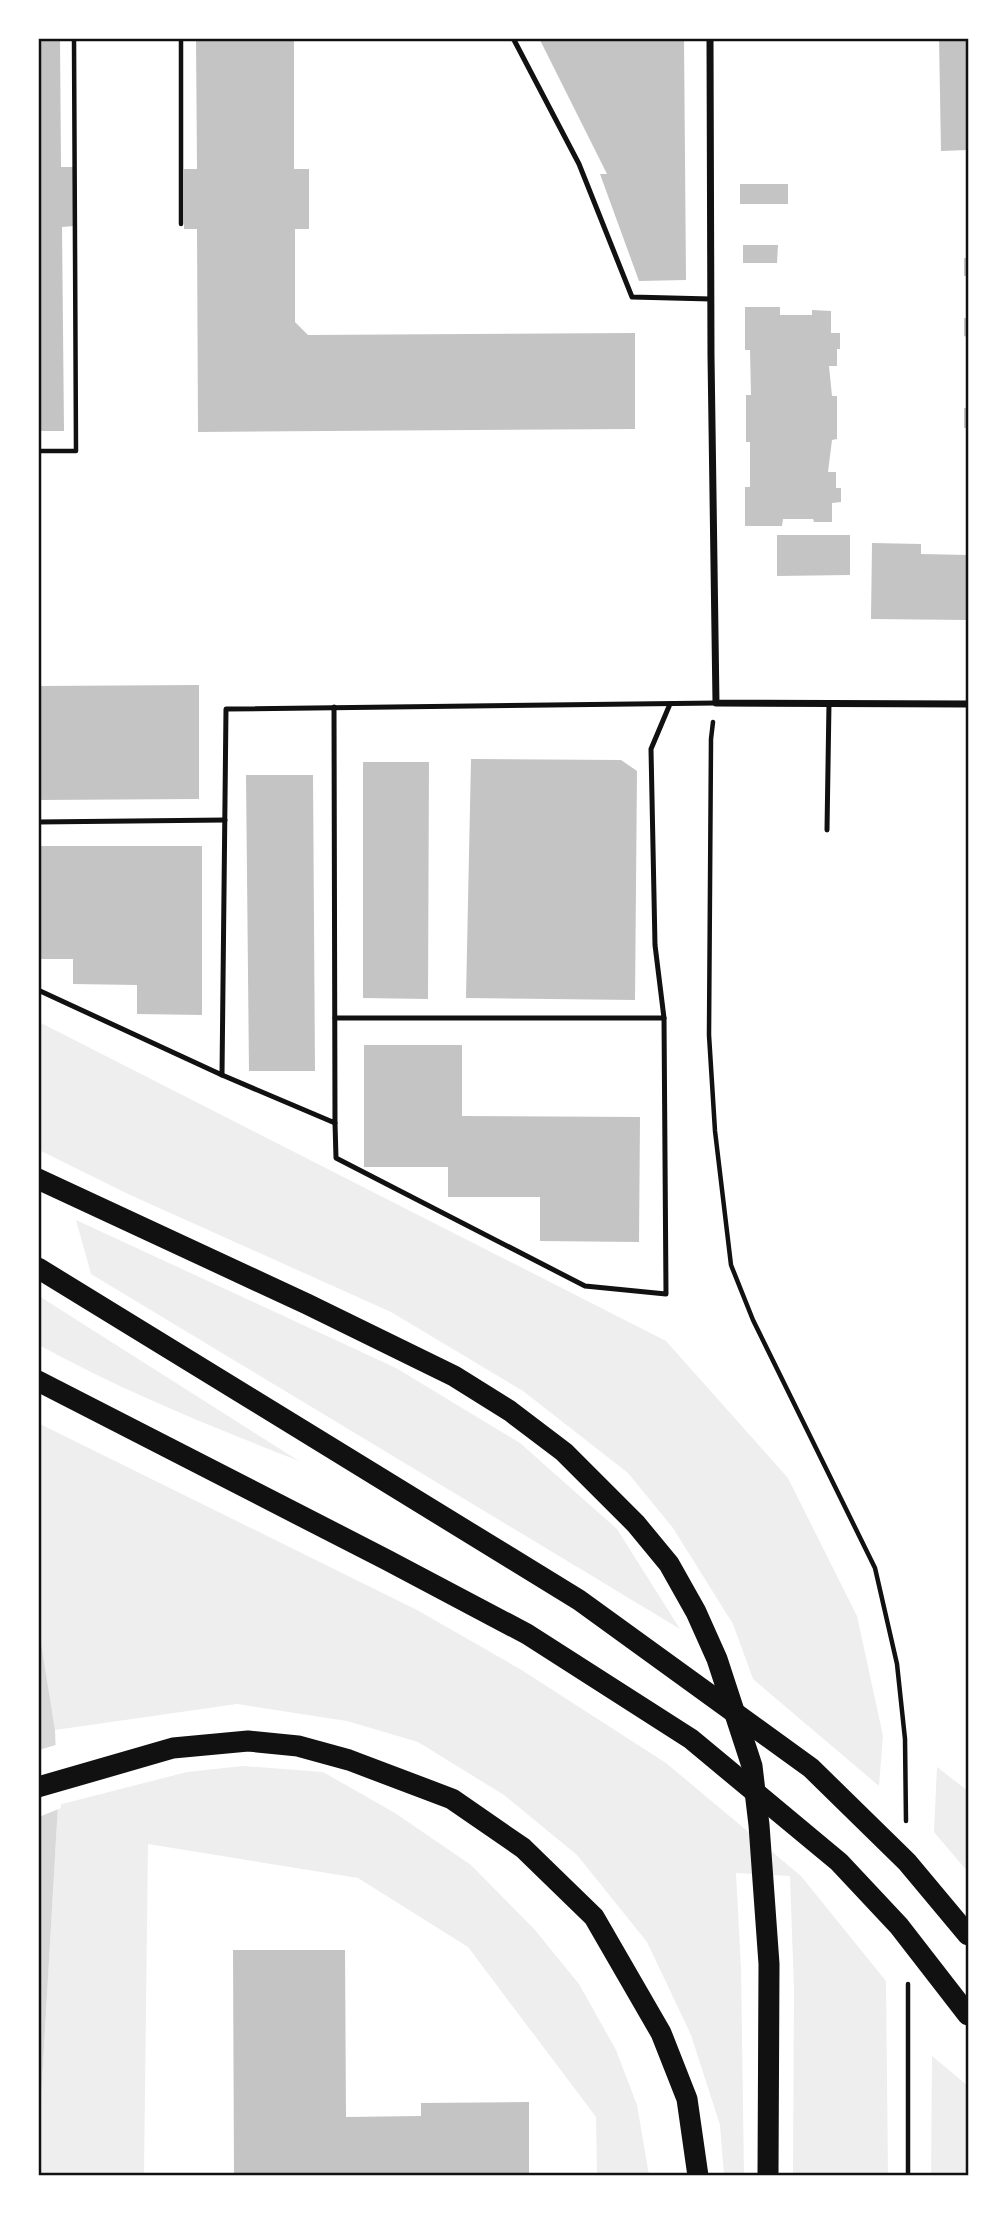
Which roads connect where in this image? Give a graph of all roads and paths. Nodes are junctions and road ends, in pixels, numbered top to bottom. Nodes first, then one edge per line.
1 (74, 38) edge
2 (181, 38) edge
3 (513, 38) edge
4 (710, 38) edge
5 (181, 224) dead end
6 (711, 299) junction
7 (38, 452) edge
8 (716, 703) junction
9 (829, 703) junction
10 (670, 704) junction
11 (968, 704) edge
12 (334, 707) junction
13 (225, 820) junction
14 (38, 822) edge
15 (827, 830) dead end
16 (38, 989) edge
17 (335, 1018) junction
18 (664, 1018) junction
19 (222, 1076) junction
20 (335, 1123) junction
21 (38, 1178) edge
22 (38, 1268) edge
23 (38, 1381) edge
24 (905, 1740) dead end
25 (38, 1787) edge
26 (968, 1936) edge
27 (964, 2011) edge
28 (908, 2021) dead end
29 (698, 2175) edge
30 (768, 2175) edge
31 (908, 2175) edge

1 - 7 path
2 - 5 path
3 - 6 lane
4 - 6 street
6 - 8 street
8 - 9 street
8 - 10 lane
8 - 24 path
9 - 11 street
9 - 15 lane
10 - 12 lane
10 - 18 lane
12 - 13 lane
12 - 17 lane
13 - 14 lane
13 - 19 lane
16 - 19 lane
17 - 18 lane
17 - 20 lane
18 - 20 lane
19 - 20 lane
21 - 30 highway
22 - 26 highway
23 - 27 highway
25 - 29 highway
28 - 31 path

